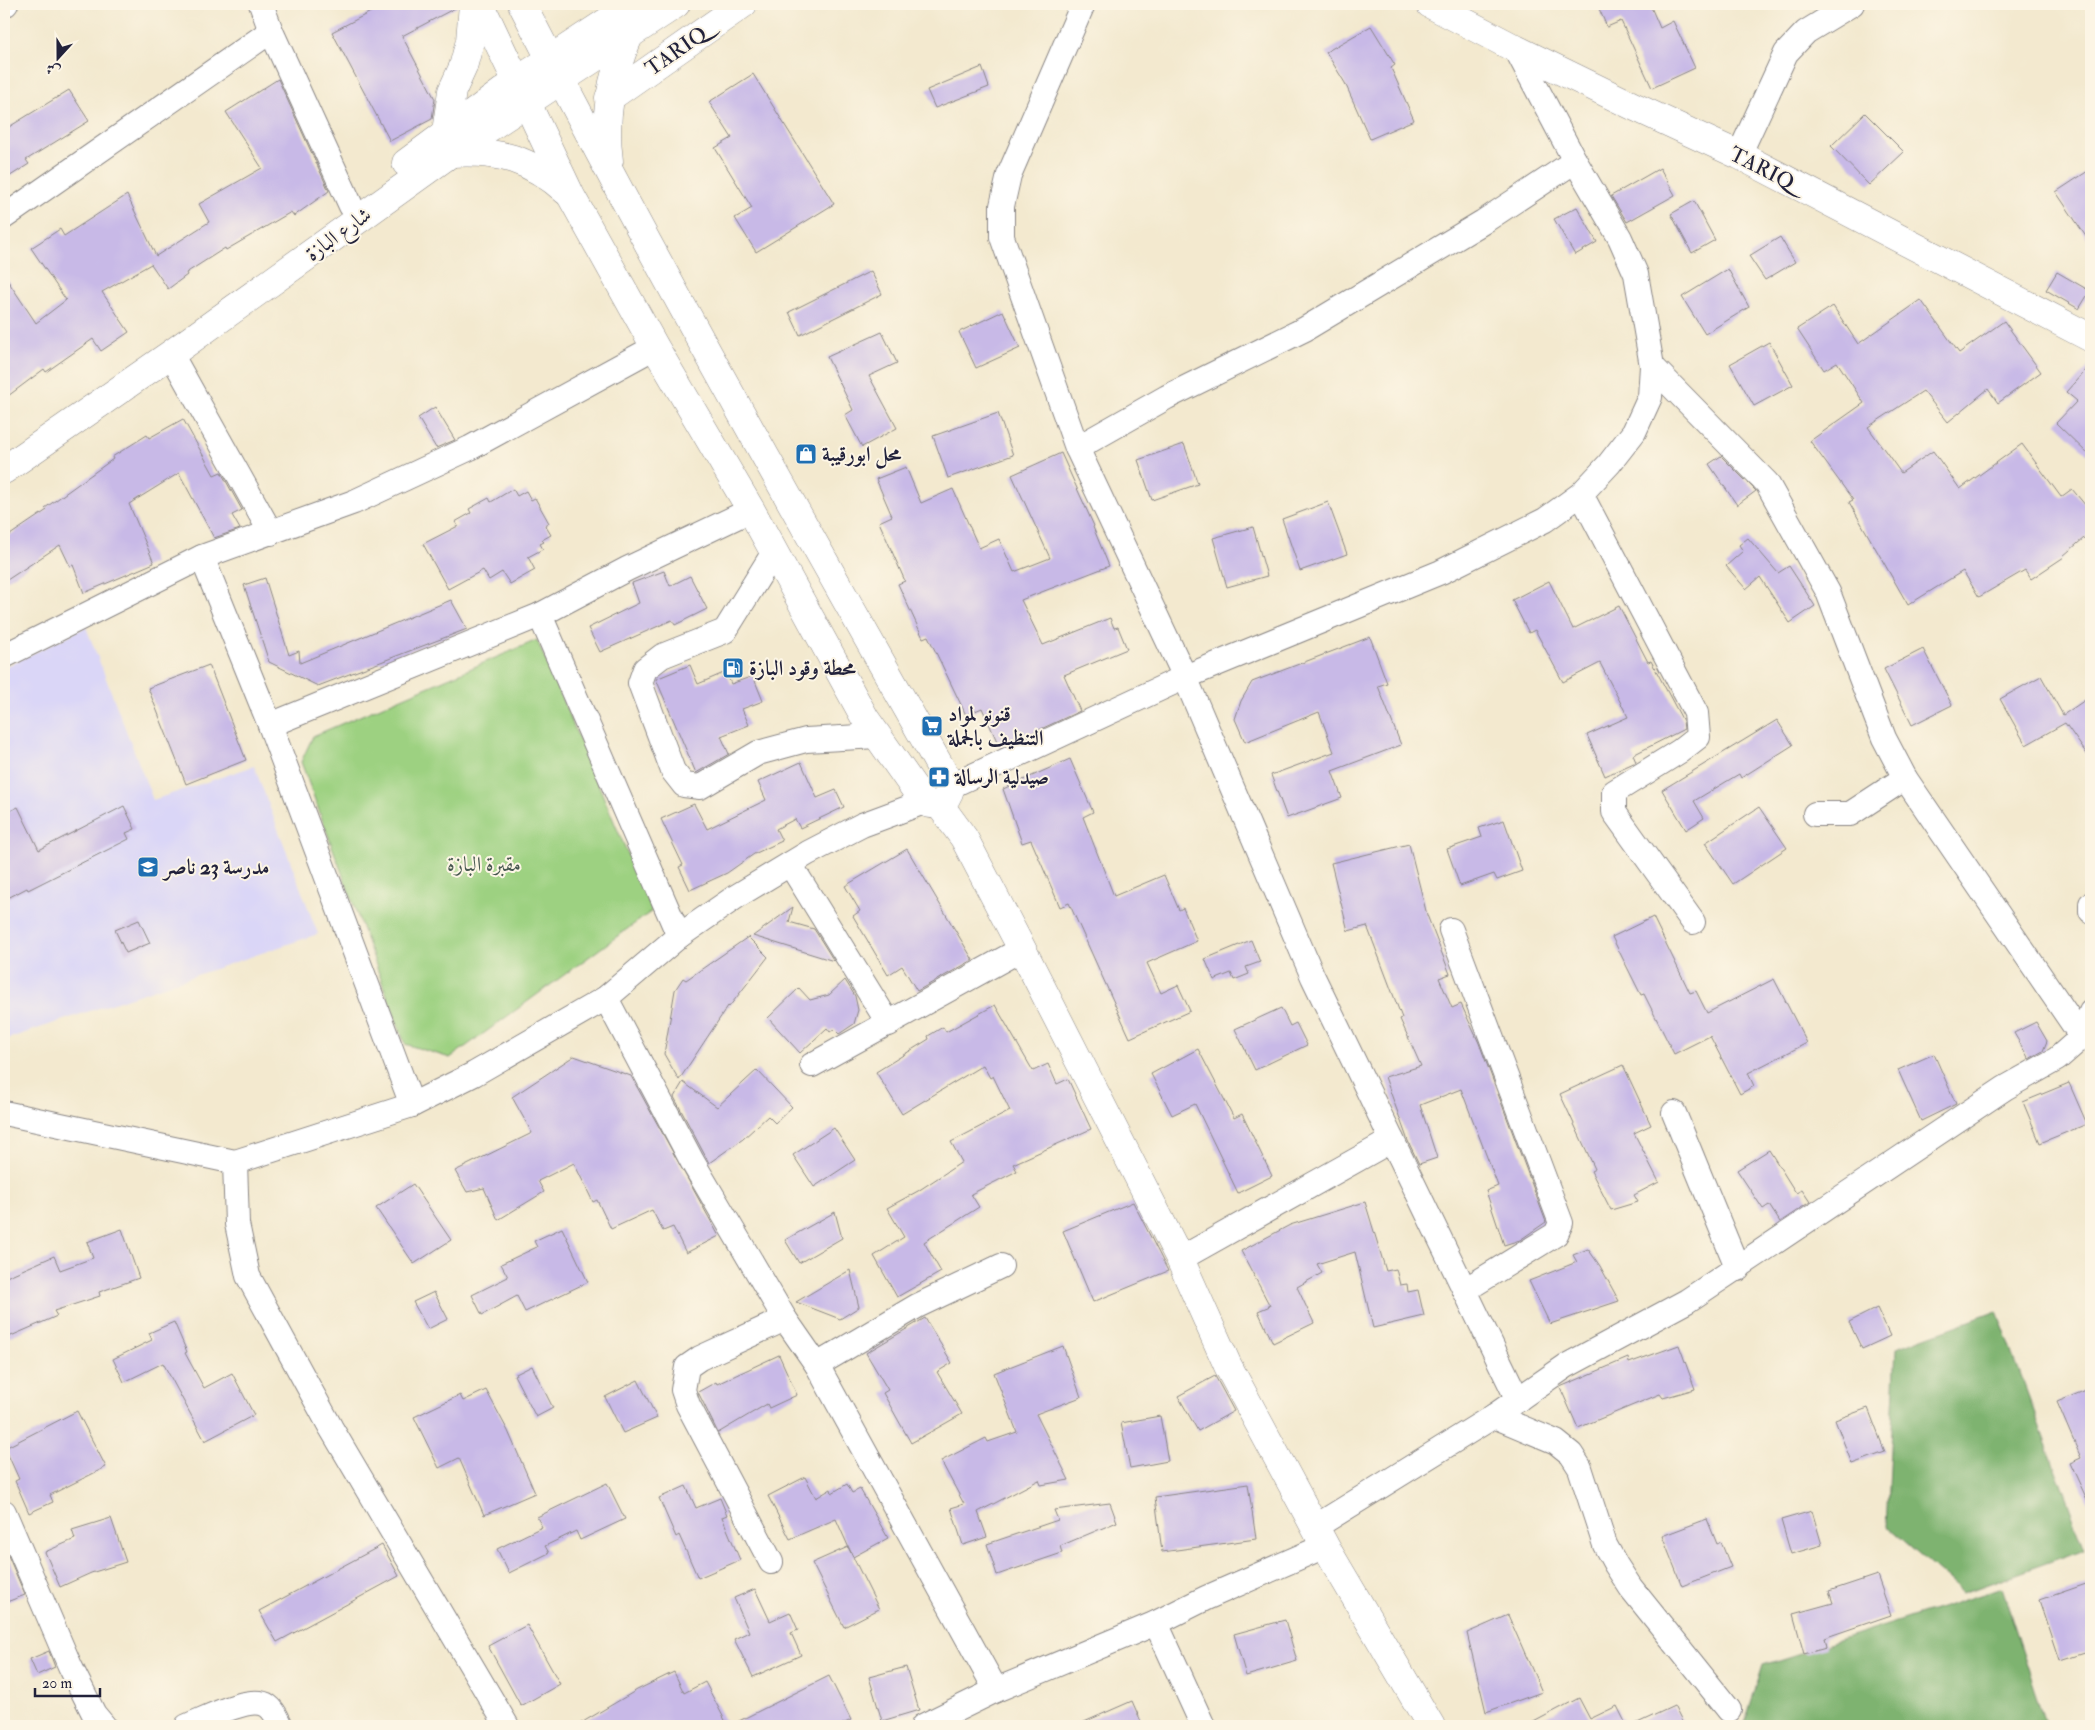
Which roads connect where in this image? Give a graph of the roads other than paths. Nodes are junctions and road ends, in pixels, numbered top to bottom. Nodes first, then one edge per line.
1 (261, 4) edge
2 (473, 4) edge
3 (480, 4) edge
4 (522, 4) edge
5 (634, 4) edge
6 (676, 4) edge
7 (743, 4) edge
8 (1083, 4) edge
9 (1430, 4) edge
10 (1852, 4) edge
11 (271, 31) junction
12 (629, 36) junction
13 (1516, 49) junction
14 (556, 69) junction
15 (522, 92) junction
16 (609, 98) junction
17 (448, 143) junction
18 (1739, 155) junction
19 (1575, 161) junction
20 (610, 172) junction
21 (571, 196) junction
22 (351, 206) junction
23 (4, 217) edge
24 (2091, 338) edge
25 (655, 347) junction
26 (171, 354) junction
27 (1652, 366) junction
28 (1077, 448) junction
29 (4, 452) edge
30 (4, 470) edge
31 (1581, 494) junction
32 (787, 496) junction
33 (751, 510) junction
34 (271, 533) junction
35 (774, 552) junction
36 (202, 557) junction
37 (540, 615) junction
38 (4, 656) edge
39 (1185, 678) junction
40 (270, 725) junction
41 (877, 736) junction
42 (1904, 778) junction
43 (938, 798) junction
44 (1816, 814) dead end
45 (790, 864) junction
46 (2091, 904) edge
47 (2091, 911) edge
48 (1693, 922) dead end
49 (1451, 930) dead end
50 (679, 936) junction
51 (1022, 948) junction
52 (606, 998) junction
53 (2091, 1012) edge
54 (889, 1024) junction
55 (2087, 1035) edge
56 (812, 1065) dead end
57 (412, 1105) junction
58 (4, 1112) edge
59 (1674, 1113) dead end
60 (1392, 1140) junction
61 (235, 1162) junction
62 (1180, 1259) junction
63 (1000, 1266) dead end
64 (1738, 1268) junction
65 (1465, 1290) junction
66 (785, 1319) junction
67 (817, 1365) junction
68 (1518, 1400) junction
69 (1494, 1416) junction
70 (4, 1512) edge
71 (1320, 1537) junction
72 (771, 1562) dead end
73 (1156, 1623) junction
74 (996, 1690) junction
75 (1729, 1710) dead end
76 (104, 1726) edge
77 (186, 1726) edge
78 (281, 1726) edge
79 (507, 1726) edge
80 (923, 1726) edge
81 (1203, 1726) edge
82 (1431, 1726) edge

1 - 11 street
2 - 17 main road
3 - 15 main road
4 - 14 main road
5 - 14 main road, شارع البازة
6 - 12 main road, شارع البازة
7 - 16 main road, TARIQ
8 - 28 street
9 - 13 main road, TARIQ
10 - 18 street
11 - 22 street
11 - 23 street
12 - 14 main road, شارع البازة
12 - 16 main road
13 - 18 main road, TARIQ
13 - 19 street
14 - 15 main road, شارع البازة
14 - 20 main road
15 - 17 main road, شارع البازة
15 - 21 main road
16 - 20 main road
17 - 21 main road
17 - 22 main road, شارع البازة
17 - 26 main road, شارع البازة
18 - 24 main road, TARIQ
19 - 27 street
19 - 28 street
20 - 32 main road
21 - 25 main road
22 - 29 main road, شارع البازة
25 - 33 main road
25 - 34 street
26 - 30 main road, شارع البازة
26 - 34 street
27 - 31 street
27 - 42 street
28 - 39 street
31 - 39 street
31 - 48 street
32 - 33 main road
32 - 43 main road
33 - 35 main road
33 - 37 street
34 - 36 street
35 - 41 main road
35 - 41 street
36 - 38 street
36 - 40 street
37 - 40 street
37 - 50 street
39 - 43 street
39 - 60 street
40 - 57 street
41 - 43 main road
42 - 44 street
42 - 55 street
43 - 45 street
43 - 51 main road
45 - 50 street
45 - 54 street
46 - 47 street
49 - 65 street
50 - 52 street
51 - 54 street
51 - 62 main road
52 - 57 street
52 - 66 street
53 - 55 street
54 - 56 street
55 - 64 street
57 - 61 street
58 - 61 street
59 - 64 street
60 - 62 street
60 - 65 street
61 - 79 street
62 - 71 main road
63 - 67 street
64 - 68 street
65 - 68 street
66 - 67 street
66 - 72 street
67 - 74 street
68 - 69 street
69 - 71 street
69 - 75 street
70 - 76 street
71 - 73 street
71 - 82 main road
73 - 74 street
73 - 81 street
74 - 80 street
77 - 78 street

